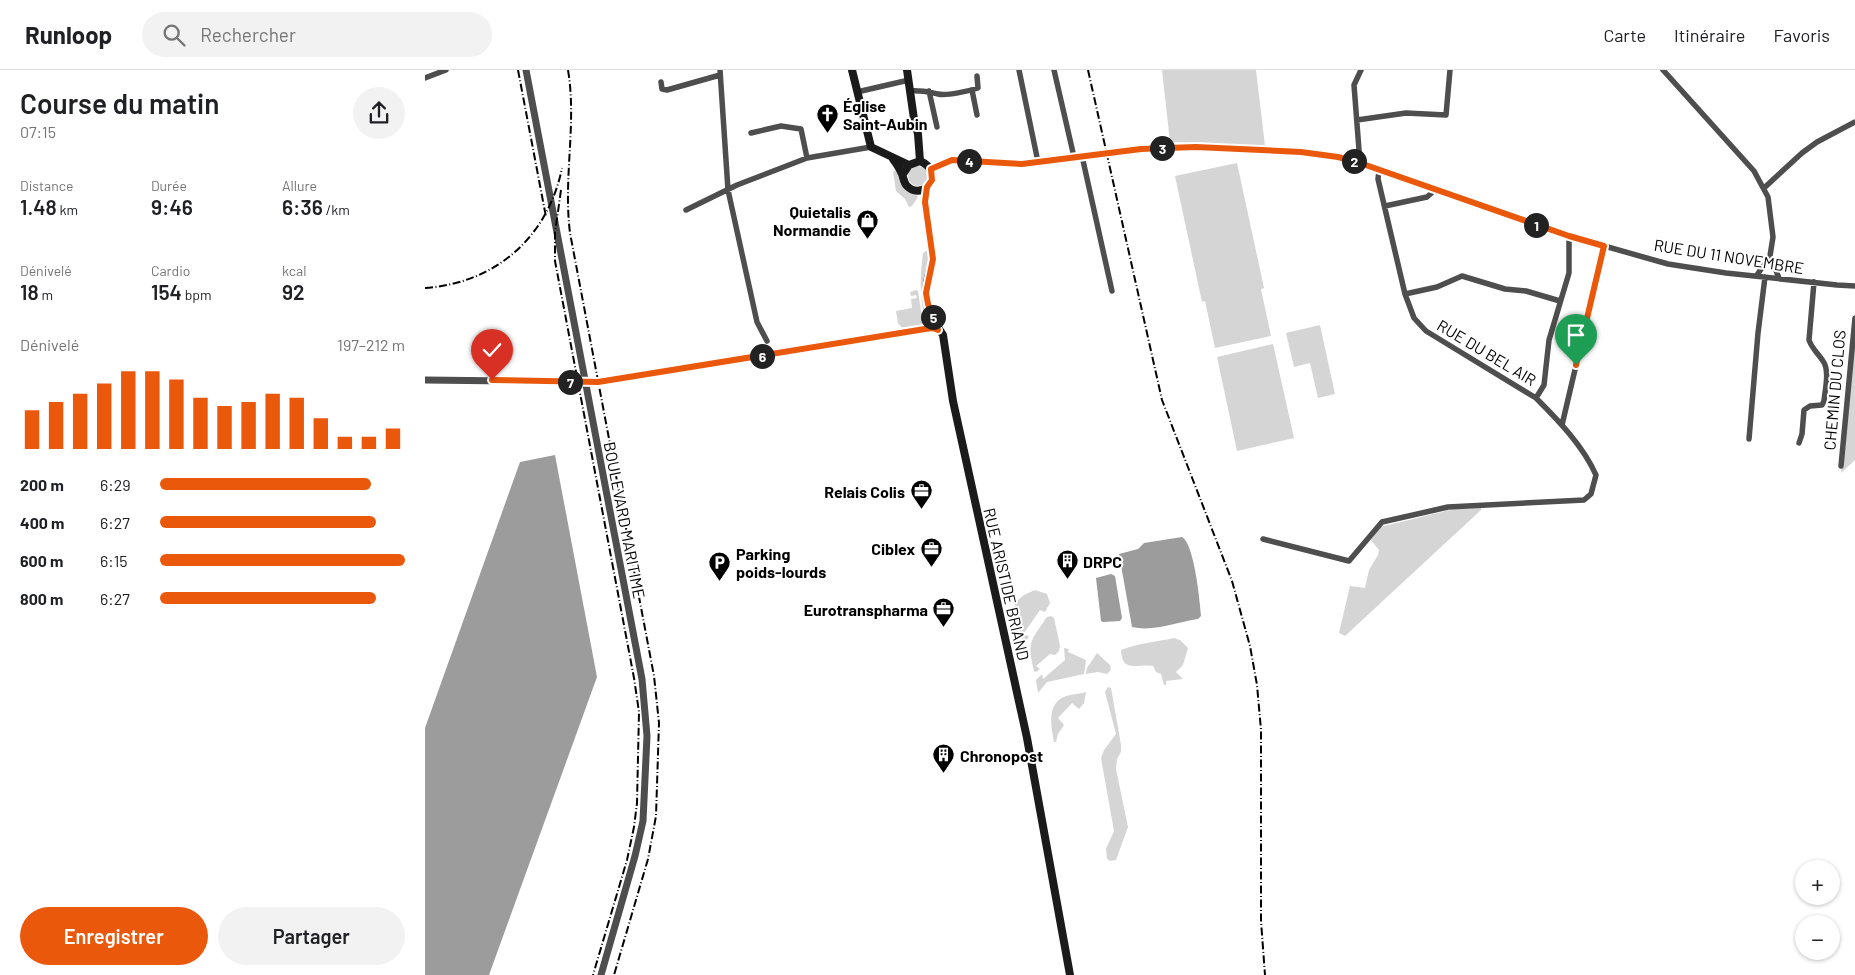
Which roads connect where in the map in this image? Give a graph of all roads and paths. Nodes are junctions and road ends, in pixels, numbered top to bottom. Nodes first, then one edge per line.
1 (446, 70) edge
2 (526, 70) edge
3 (852, 70) edge
4 (907, 70) edge
5 (1019, 70) edge
6 (1054, 70) edge
7 (1361, 70) edge
8 (1450, 70) edge
9 (1663, 70) edge
10 (720, 73) edge
11 (977, 76) dead end
12 (425, 78) edge
13 (909, 80) junction
14 (661, 82) dead end
15 (972, 90) junction
16 (911, 91) junction
17 (929, 91) junction
18 (857, 92) junction
19 (977, 115) dead end
20 (1357, 120) junction
21 (1855, 122) edge
22 (937, 127) dead end
23 (751, 133) dead end
24 (871, 147) junction
25 (1082, 156) junction
26 (1074, 157) junction
27 (807, 158) junction
28 (893, 159) junction
29 (920, 161) junction
30 (1038, 162) junction
31 (1360, 163) junction
32 (909, 165) junction
33 (931, 169) junction
34 (1379, 170) junction
35 (903, 174) junction
36 (927, 187) junction
37 (1765, 188) junction
38 (1436, 189) junction
39 (728, 190) junction
40 (917, 191) junction
41 (925, 202) junction
42 (1385, 206) junction
43 (686, 210) dead end
44 (1569, 236) junction
45 (1604, 246) junction
46 (1770, 256) junction
47 (1757, 276) junction
48 (1765, 277) junction
49 (1779, 278) junction
50 (1814, 282) junction
51 (1855, 286) edge
52 (1112, 291) dead end
53 (1405, 294) junction
54 (1561, 301) junction
55 (1855, 318) edge
56 (938, 330) junction
57 (767, 341) dead end
58 (425, 380) edge
59 (585, 382) junction
60 (1536, 398) junction
61 (1562, 425) junction
62 (1749, 439) dead end
63 (1799, 443) dead end
64 (1841, 466) dead end
65 (1263, 539) dead end
66 (601, 975) edge
67 (1070, 975) edge

1 - 12 street
2 - 59 street, BOULEVARD MARITIME
3 - 18 main road
4 - 13 main road
5 - 30 street
6 - 26 street
7 - 20 street
8 - 20 street
9 - 37 street
10 - 14 street
10 - 39 street
11 - 15 street
13 - 16 main road
13 - 18 street
15 - 17 street
15 - 19 street
16 - 17 street
16 - 29 main road
17 - 22 street
18 - 24 main road
20 - 31 street
21 - 37 street
23 - 27 street
24 - 27 street
24 - 28 main road
25 - 26 street, RUE DU 11 NOVEMBRE
25 - 31 street, RUE DU 11 NOVEMBRE
25 - 52 street
26 - 30 street, RUE DU 11 NOVEMBRE
27 - 39 street
28 - 32 main road
28 - 35 main road
29 - 32 main road
29 - 33 main road
30 - 33 street, RUE DU 11 NOVEMBRE
31 - 34 street, RUE DU 11 NOVEMBRE
32 - 35 main road
33 - 36 main road
34 - 38 street, RUE DU 11 NOVEMBRE
34 - 42 street, RUE DU BEL AIR
35 - 40 main road
36 - 40 main road
36 - 41 main road, RUE ARISTIDE BRIAND
37 - 46 street
38 - 42 street
38 - 44 street, RUE DU 11 NOVEMBRE
39 - 43 street
39 - 57 street
40 - 41 main road, RUE ARISTIDE BRIAND
41 - 56 main road, RUE ARISTIDE BRIAND
42 - 53 street, RUE DU BEL AIR
44 - 45 street, RUE DU 11 NOVEMBRE
44 - 54 street, RUE DU BEL AIR
45 - 47 street, RUE DU 11 NOVEMBRE
45 - 61 street
46 - 47 street
46 - 49 street
47 - 48 street, RUE DU 11 NOVEMBRE
48 - 49 street, RUE DU 11 NOVEMBRE
48 - 62 street
49 - 50 street, RUE DU 11 NOVEMBRE
50 - 51 street, RUE DU 11 NOVEMBRE
50 - 63 street
53 - 54 street
53 - 60 street, RUE DU BEL AIR
54 - 60 street, RUE DU BEL AIR
55 - 64 street, CHEMIN DU CLOS
56 - 59 street
56 - 67 main road, RUE ARISTIDE BRIAND
58 - 59 street
59 - 66 street, BOULEVARD MARITIME
60 - 61 street
61 - 65 street

